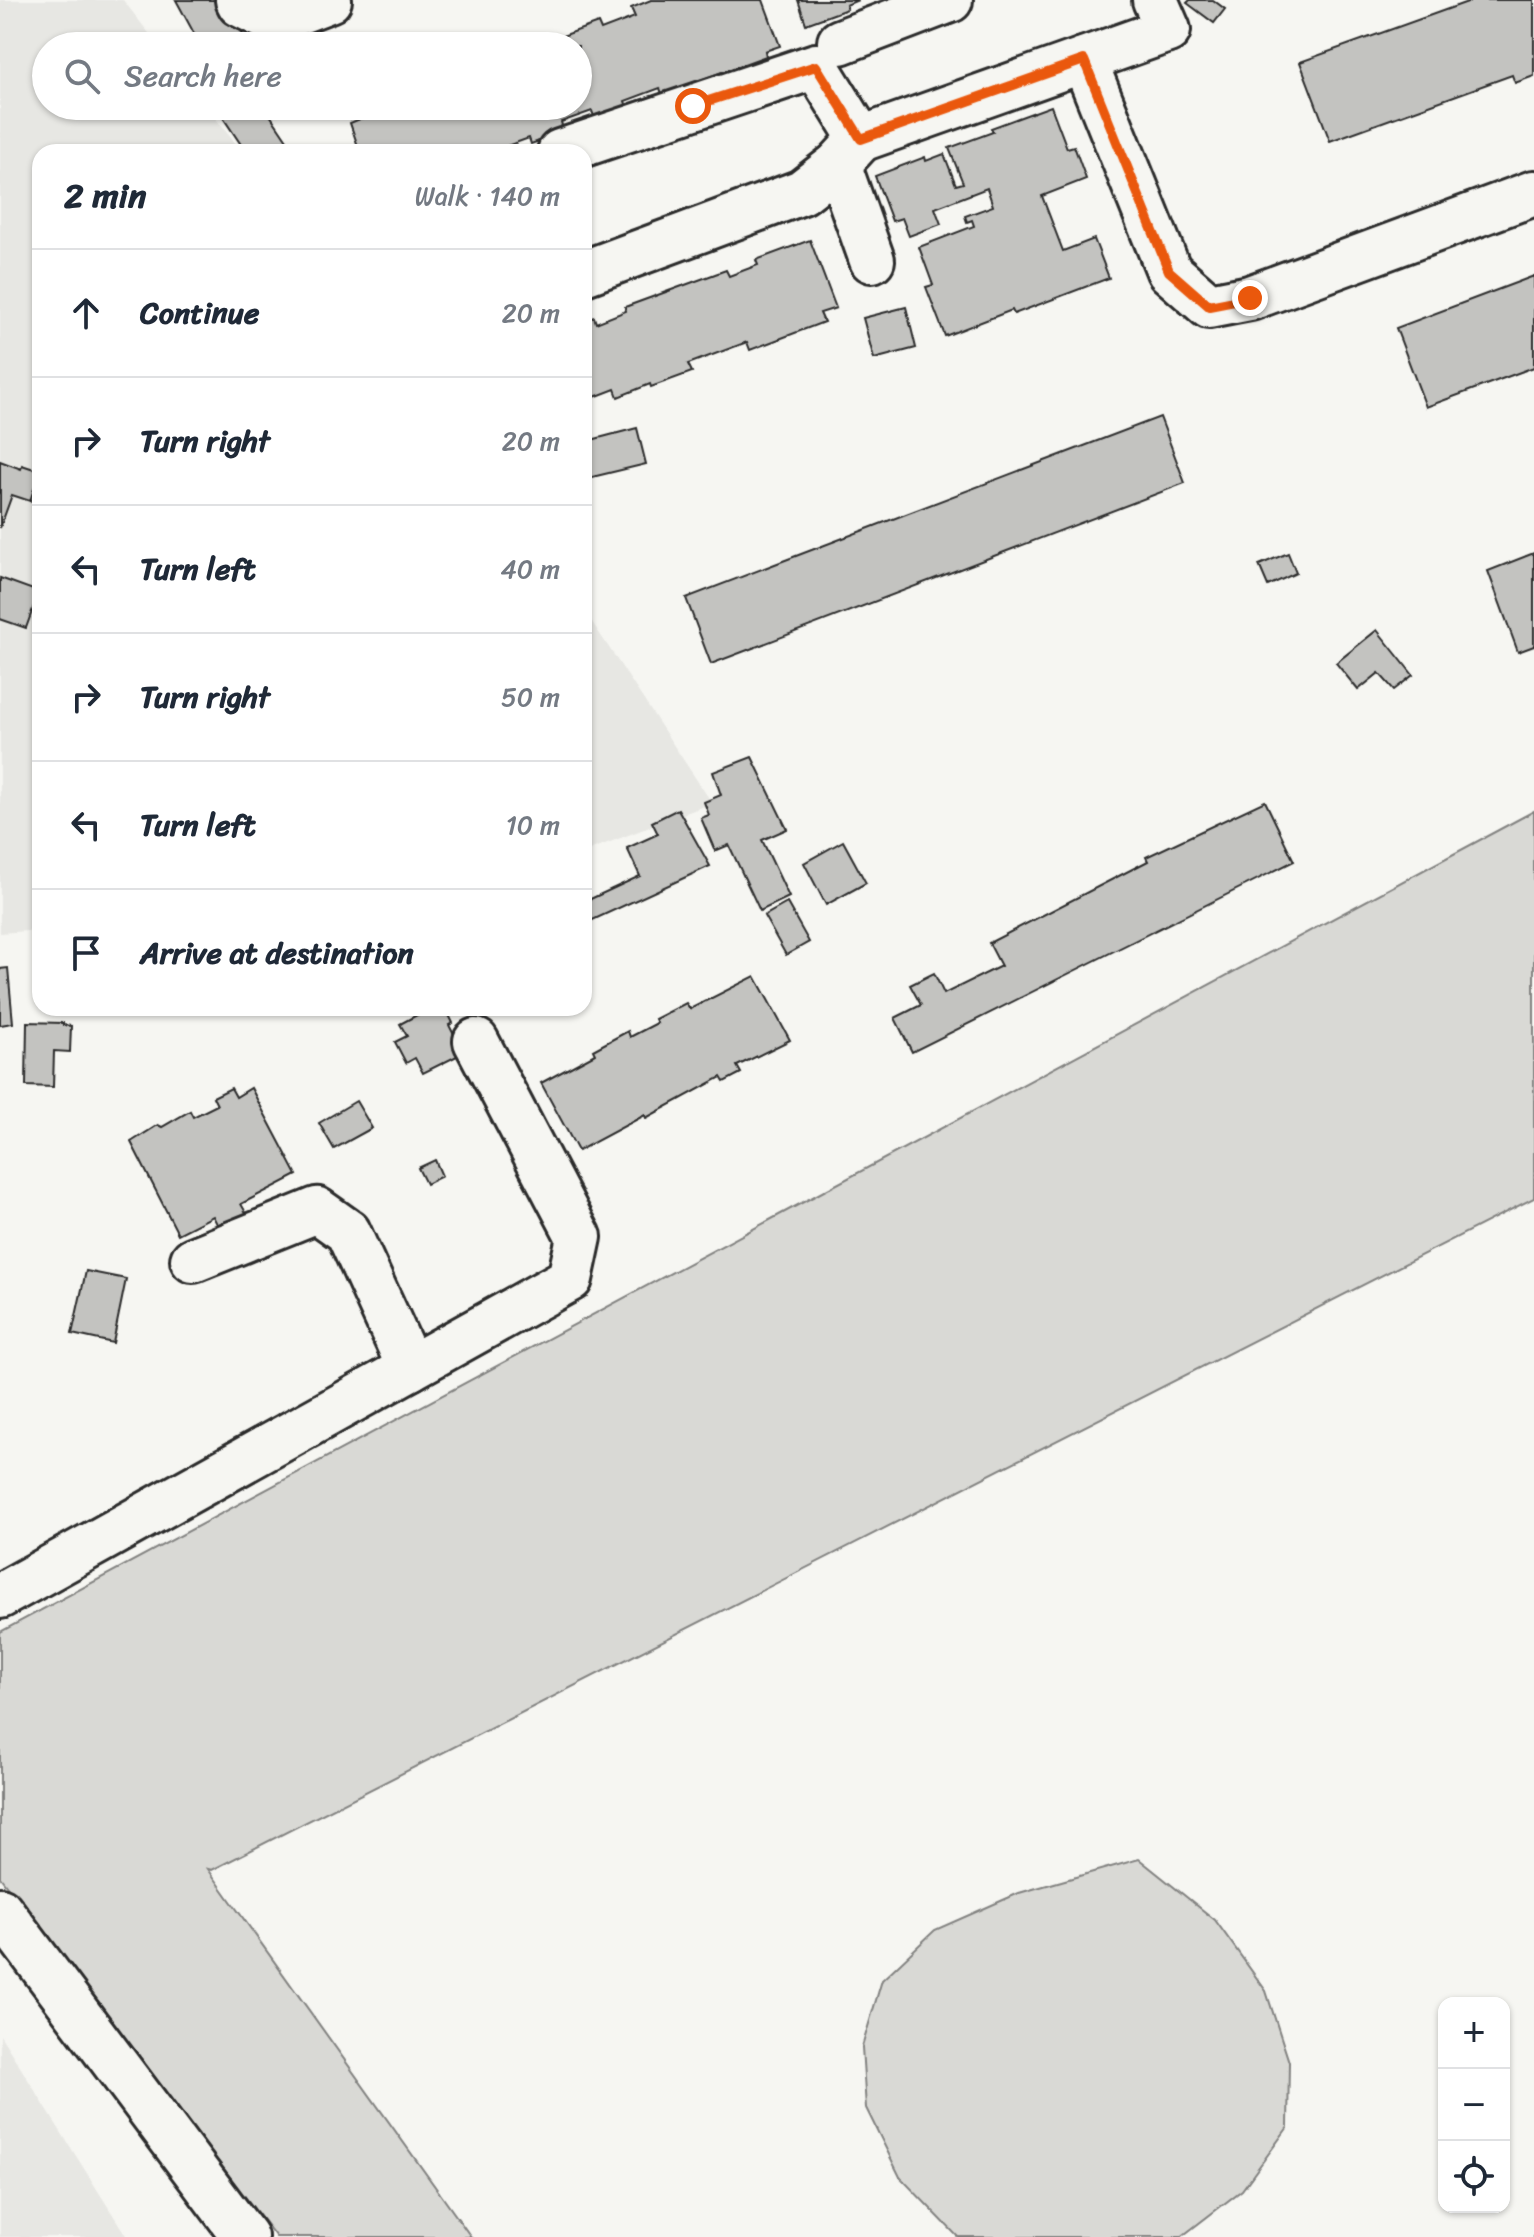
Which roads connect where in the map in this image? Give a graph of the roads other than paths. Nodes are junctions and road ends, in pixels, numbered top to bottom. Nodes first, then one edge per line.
1 (238, 0) edge
2 (329, 0) edge
3 (950, 0) edge
4 (1155, 0) edge
5 (840, 42) dead end
6 (1084, 60) junction
7 (584, 144) edge
8 (850, 152) junction
9 (1534, 193) edge
10 (872, 260) dead end
11 (592, 270) edge
12 (476, 1041) dead end
13 (193, 1260) dead end
14 (410, 1368) junction
15 (0, 1596) edge
16 (0, 1910) edge
17 (245, 2237) edge

1 - 2 street
3 - 5 street
4 - 6 street
6 - 8 street
6 - 9 street
7 - 8 street
8 - 10 street
8 - 11 street
12 - 14 street
13 - 14 street
14 - 15 street
16 - 17 street

